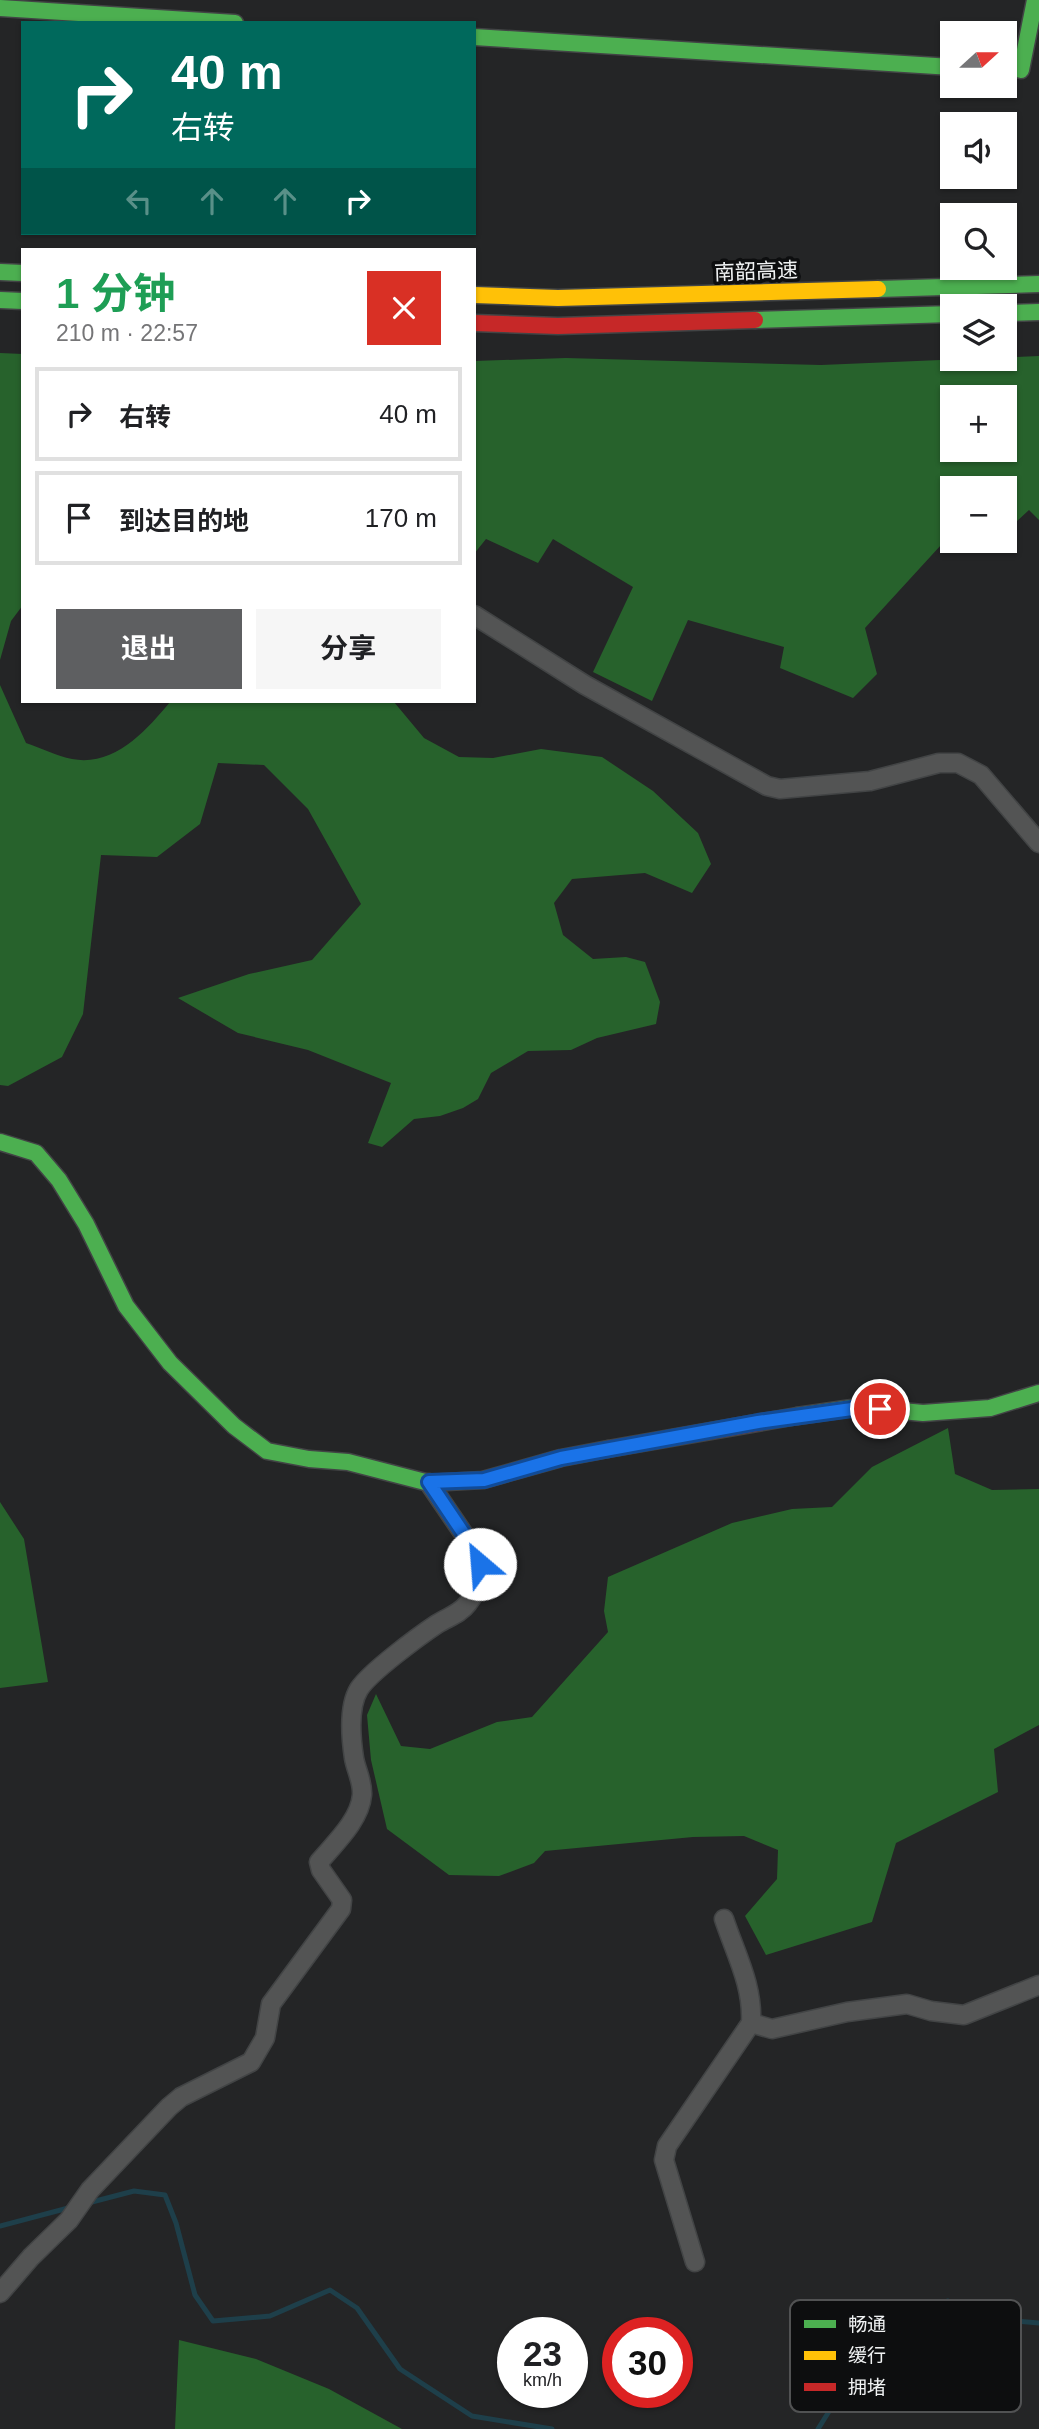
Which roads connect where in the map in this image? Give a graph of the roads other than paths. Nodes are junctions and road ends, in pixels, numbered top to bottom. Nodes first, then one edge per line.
1 (1035, 0) edge
2 (0, 8) edge
3 (204, 21) edge
4 (476, 37) edge
5 (940, 66) edge
6 (1017, 70) edge
7 (1021, 70) junction
8 (1039, 70) edge
9 (0, 272) edge
10 (21, 274) edge
11 (1039, 284) edge
12 (476, 295) edge
13 (0, 300) edge
14 (21, 302) edge
15 (1039, 312) edge
16 (1017, 313) edge
17 (940, 314) edge
18 (476, 323) edge
19 (476, 616) edge
20 (1039, 843) edge
21 (0, 1142) edge
22 (1039, 1393) edge
23 (429, 1482) junction
24 (724, 1919) dead end
25 (1039, 1985) edge
26 (751, 2023) junction
27 (695, 2262) dead end
28 (0, 2292) edge

1 - 7 main road
2 - 3 main road
4 - 5 main road
6 - 7 main road
7 - 8 main road
9 - 10 main road
11 - 12 main road, 南韶高速
13 - 14 main road
15 - 16 main road
17 - 18 main road
19 - 20 street
21 - 23 main road
22 - 23 main road
23 - 28 street
24 - 26 street
25 - 26 street
26 - 27 street

